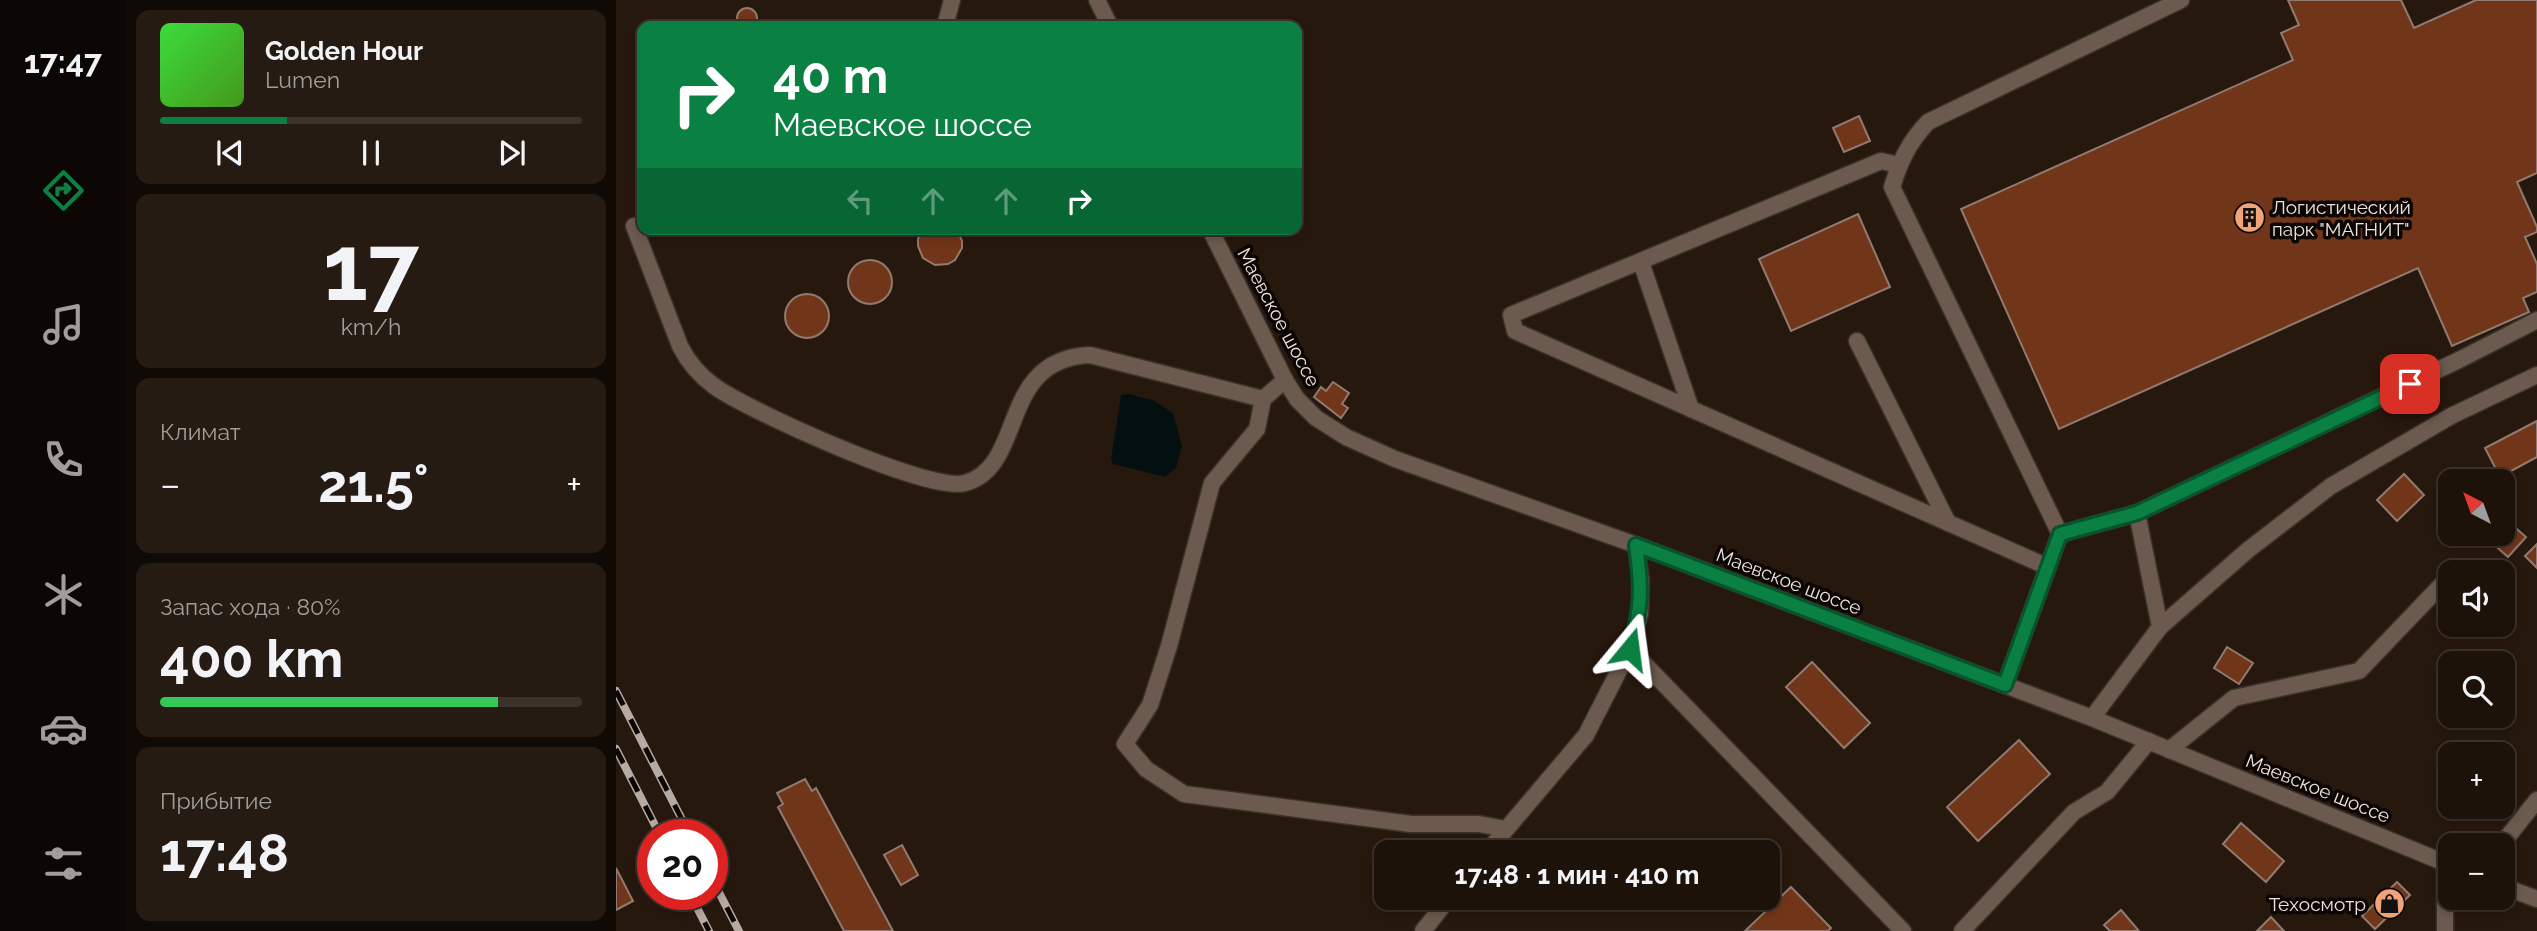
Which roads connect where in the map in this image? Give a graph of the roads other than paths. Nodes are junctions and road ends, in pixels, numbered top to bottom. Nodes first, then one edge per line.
1 (952, 0) edge
2 (1097, 0) edge
3 (2181, 0) edge
4 (946, 21) edge
5 (1108, 21) edge
6 (1899, 165) junction
7 (634, 226) dead end
8 (637, 234) edge
9 (637, 235) edge
10 (1213, 235) edge
11 (1641, 262) junction
12 (2537, 320) edge
13 (1857, 341) dead end
14 (2537, 375) edge
15 (1285, 380) junction
16 (1263, 399) junction
17 (1691, 409) junction
18 (2137, 513) junction
19 (1948, 523) junction
20 (2060, 534) junction
21 (1636, 545) junction
22 (2048, 567) junction
23 (2438, 588) edge
24 (2160, 627) junction
25 (1630, 649) junction
26 (2005, 685) junction
27 (2092, 718) junction
28 (2150, 741) junction
29 (2169, 750) junction
30 (2537, 800) edge
31 (1506, 829) junction
32 (2511, 833) edge
33 (1497, 840) edge
34 (2438, 860) edge
35 (2515, 891) edge
36 (2537, 899) edge
37 (1440, 910) edge
38 (2446, 910) edge
39 (1423, 931) edge
40 (1903, 931) edge
41 (1962, 931) edge
42 (2445, 931) edge

1 - 4 street
2 - 5 street
3 - 6 street
6 - 11 street
6 - 20 street
7 - 8 street
9 - 16 street
10 - 15 street, Маевское шоссе
11 - 17 street
11 - 17 street
12 - 18 street
13 - 19 street
14 - 24 street
15 - 16 street
15 - 21 street, Маевское шоссе
16 - 31 street
17 - 19 street
18 - 20 street
18 - 24 street
19 - 22 street
20 - 22 street
21 - 25 street
21 - 26 street, Маевское шоссе
22 - 26 street
23 - 29 street
24 - 27 street
25 - 31 street
25 - 40 street
26 - 27 street, Маевское шоссе
27 - 28 street, Маевское шоссе
28 - 29 street, Маевское шоссе
28 - 41 street
29 - 34 street, Маевское шоссе
30 - 32 street
31 - 33 street
35 - 36 street
37 - 39 street
38 - 42 street

